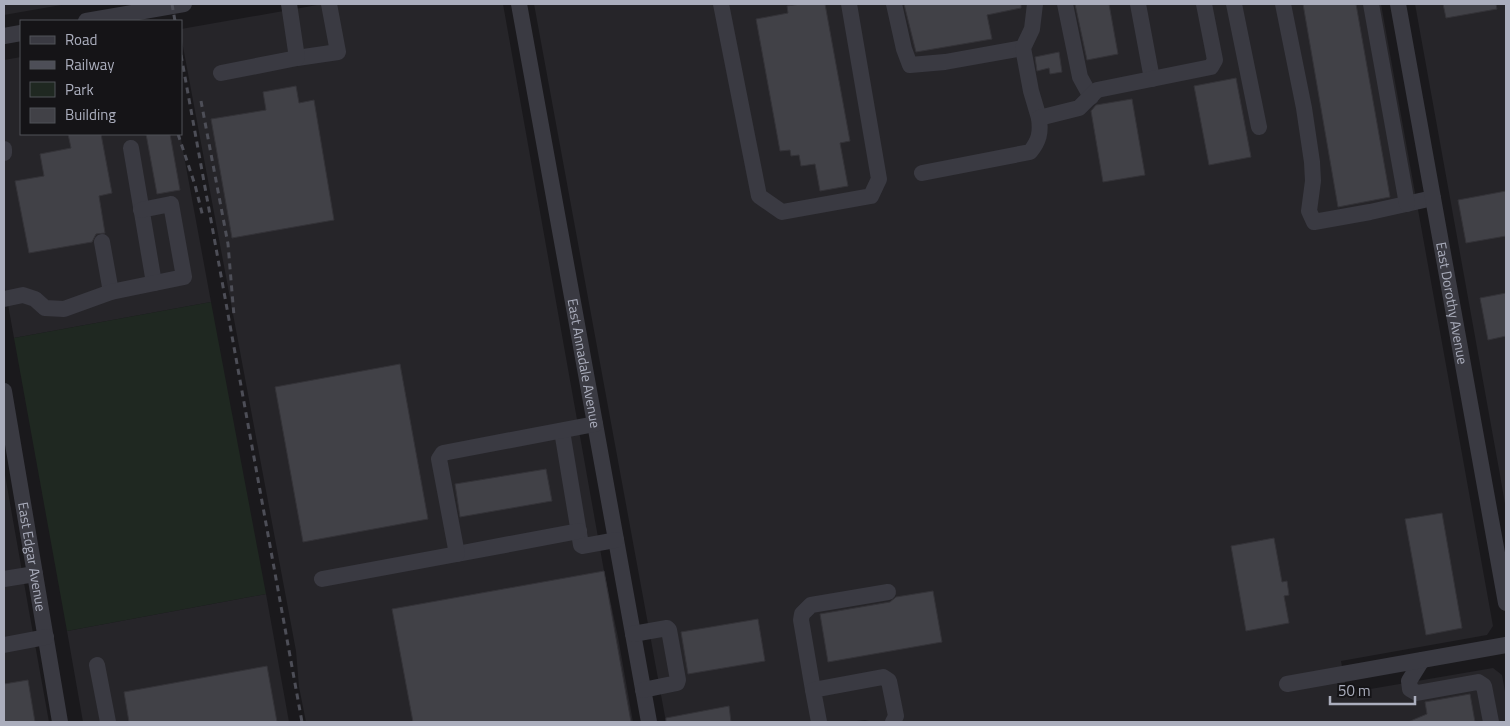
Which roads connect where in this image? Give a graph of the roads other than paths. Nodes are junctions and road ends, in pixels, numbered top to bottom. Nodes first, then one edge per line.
1 (184, 4) edge
2 (289, 4) edge
3 (329, 4) edge
4 (519, 4) edge
5 (721, 4) edge
6 (849, 4) edge
7 (894, 4) edge
8 (1035, 4) edge
9 (1065, 4) edge
10 (1138, 4) edge
11 (1204, 4) edge
12 (1234, 4) edge
13 (1283, 4) edge
14 (1371, 4) edge
15 (1398, 4) edge
16 (138, 8) edge
17 (90, 20) edge
18 (20, 33) edge
19 (4, 36) edge
20 (1023, 48) junction
21 (297, 58) junction
22 (221, 73) dead end
23 (1152, 79) junction
24 (1091, 97) junction
25 (1039, 118) junction
26 (1260, 127) dead end
27 (131, 148) dead end
28 (922, 173) dead end
29 (1433, 198) junction
30 (1407, 204) junction
31 (141, 210) junction
32 (102, 242) dead end
33 (154, 283) junction
34 (110, 292) junction
35 (4, 298) edge
36 (4, 391) edge
37 (595, 424) junction
38 (562, 431) junction
39 (579, 531) junction
40 (616, 540) junction
41 (457, 554) junction
42 (35, 574) junction
43 (4, 579) edge
44 (322, 579) dead end
45 (888, 592) dead end
46 (1506, 603) edge
47 (633, 634) junction
48 (46, 637) junction
49 (4, 645) edge
50 (1506, 645) edge
51 (1422, 660) junction
52 (97, 665) dead end
53 (1287, 684) dead end
54 (643, 690) junction
55 (813, 690) junction
56 (60, 722) edge
57 (108, 722) edge
58 (649, 722) edge
59 (818, 722) edge
60 (893, 722) edge
61 (1491, 722) edge

1 - 16 street
2 - 21 street
3 - 21 street
4 - 37 street, East Annadale Avenue
5 - 6 street
7 - 20 street
8 - 20 street
9 - 24 street
10 - 23 street
11 - 23 street
12 - 26 street
13 - 30 street
14 - 30 street
15 - 29 street, East Dorothy Avenue
16 - 17 street
18 - 19 street
20 - 25 street
21 - 22 street
23 - 24 street
24 - 25 street
25 - 28 street
27 - 31 street
29 - 30 street
29 - 46 street, East Dorothy Avenue
31 - 33 street
31 - 33 street
32 - 34 street
33 - 34 street
34 - 35 street
36 - 42 street, East Edgar Avenue
37 - 38 street
37 - 40 street, East Annadale Avenue
38 - 39 street
38 - 41 street
39 - 40 street
39 - 41 street
40 - 47 street, East Annadale Avenue
41 - 44 street
42 - 43 street
42 - 48 street, East Edgar Avenue
45 - 55 street
47 - 54 street, East Annadale Avenue
47 - 54 street
48 - 49 street
48 - 56 street, East Edgar Avenue
50 - 51 street
51 - 53 street
51 - 61 street
52 - 57 street
54 - 58 street, East Annadale Avenue
55 - 59 street
55 - 60 street

